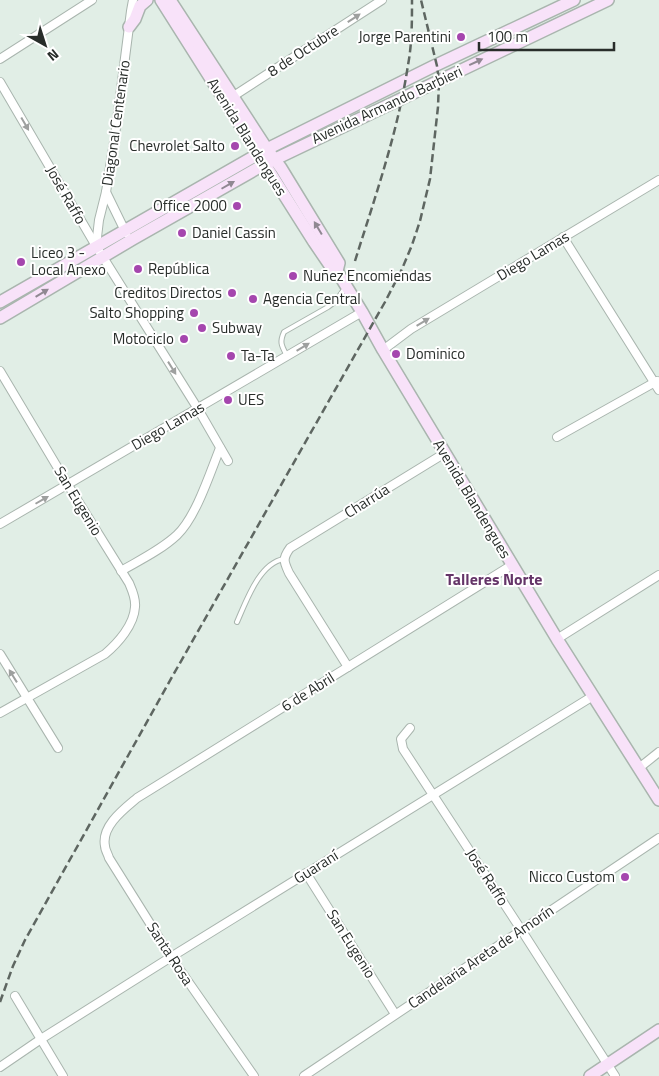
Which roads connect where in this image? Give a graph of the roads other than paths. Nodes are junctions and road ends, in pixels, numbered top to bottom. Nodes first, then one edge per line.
1 (92, 0) edge
2 (133, 0) edge
3 (147, 0) edge
4 (161, 0) edge
5 (170, 0) edge
6 (382, 0) edge
7 (574, 0) edge
8 (608, 0) edge
9 (129, 27) junction
10 (0, 59) edge
11 (0, 82) edge
12 (229, 99) junction
13 (266, 156) junction
14 (659, 180) edge
15 (106, 192) junction
16 (124, 230) junction
17 (563, 237) junction
18 (133, 239) junction
19 (96, 246) junction
20 (103, 257) junction
21 (347, 286) junction
22 (0, 302) edge
23 (362, 312) junction
24 (0, 318) edge
25 (383, 350) junction
26 (287, 356) junction
27 (0, 371) edge
28 (658, 385) edge
29 (198, 409) junction
30 (557, 438) dead end
31 (220, 448) junction
32 (445, 453) junction
33 (228, 461) dead end
34 (68, 485) junction
35 (0, 524) edge
36 (284, 559) junction
37 (512, 565) junction
38 (121, 571) junction
39 (659, 576) edge
40 (236, 622) dead end
41 (557, 639) junction
42 (0, 654) edge
43 (348, 667) junction
44 (592, 696) junction
45 (27, 697) junction
46 (0, 713) edge
47 (410, 728) dead end
48 (58, 748) dead end
49 (659, 752) edge
50 (639, 768) junction
51 (433, 795) junction
52 (659, 800) edge
53 (109, 826) joint
54 (659, 838) edge
55 (306, 873) junction
56 (522, 931) junction
57 (171, 957) junction
58 (15, 996) dead end
59 (395, 1014) junction
60 (659, 1030) edge
61 (41, 1039) junction
62 (608, 1064) junction
63 (0, 1067) edge
64 (63, 1076) edge
65 (254, 1076) edge
66 (304, 1076) edge
67 (590, 1076) edge
68 (614, 1076) edge

1 - 10 street
2 - 9 street, Diagonal Centenario
3 - 9 street
4 - 12 street, Avenida Blandengues
5 - 12 street, Avenida Blandengues
12 -> 6 street, 8 de Octubre
7 - 13 street, Avenida Armando Barbieri
13 -> 8 street, Avenida Armando Barbieri
9 - 15 street, Diagonal Centenario
11 -> 19 street, José Raffo
12 - 13 street, Avenida Blandengues
13 - 16 street
18 -> 13 street
13 - 21 street, Avenida Blandengues
14 - 17 street, Diego Lamas
15 - 16 street
15 - 19 street, Diagonal Centenario
16 - 18 street
16 - 19 street
25 -> 17 street, Diego Lamas
17 - 28 street
18 - 20 street
19 - 20 street, José Raffo
19 - 22 street
24 -> 20 street
20 -> 29 street, José Raffo
21 - 23 street, Avenida Blandengues
21 - 26 lane
23 - 25 street, Avenida Blandengues
26 -> 23 street, Diego Lamas
25 - 32 street, Avenida Blandengues
26 - 29 street, Diego Lamas
27 - 34 street, San Eugenio
28 - 30 street
29 - 31 street, José Raffo
29 - 34 street, Diego Lamas
31 - 33 street, José Raffo
31 - 38 street
32 - 36 street, Charrúa
32 - 37 street, Avenida Blandengues
35 -> 34 street, Diego Lamas
34 - 38 street, San Eugenio
36 - 40 lane
36 - 43 street
37 - 41 street, Avenida Blandengues
37 - 43 street, 6 de Abril
38 - 45 street, San Eugenio
39 - 41 street
41 - 44 street, Avenida Blandengues
45 -> 42 street
43 - 53 street, 6 de Abril
44 - 50 street, Avenida Blandengues
44 - 51 street, Guaraní
45 - 46 street
45 - 48 street
47 - 51 street, José Raffo
49 - 50 street
50 - 52 street, Avenida Blandengues
51 - 55 street, Guaraní
51 - 56 street, José Raffo
53 - 57 street, Santa Rosa
54 - 56 street, Candelaria Areta de Amorín
55 - 57 street, Guaraní
55 - 59 street, San Eugenio
56 - 59 street, Candelaria Areta de Amorín
56 - 62 street, José Raffo
57 - 61 street, Guaraní
57 - 65 street, Santa Rosa
58 - 61 street
59 - 66 street, Candelaria Areta de Amorín
60 - 62 street
61 - 63 street, Guaraní
61 - 64 street
62 - 67 street
62 - 68 street, José Raffo

